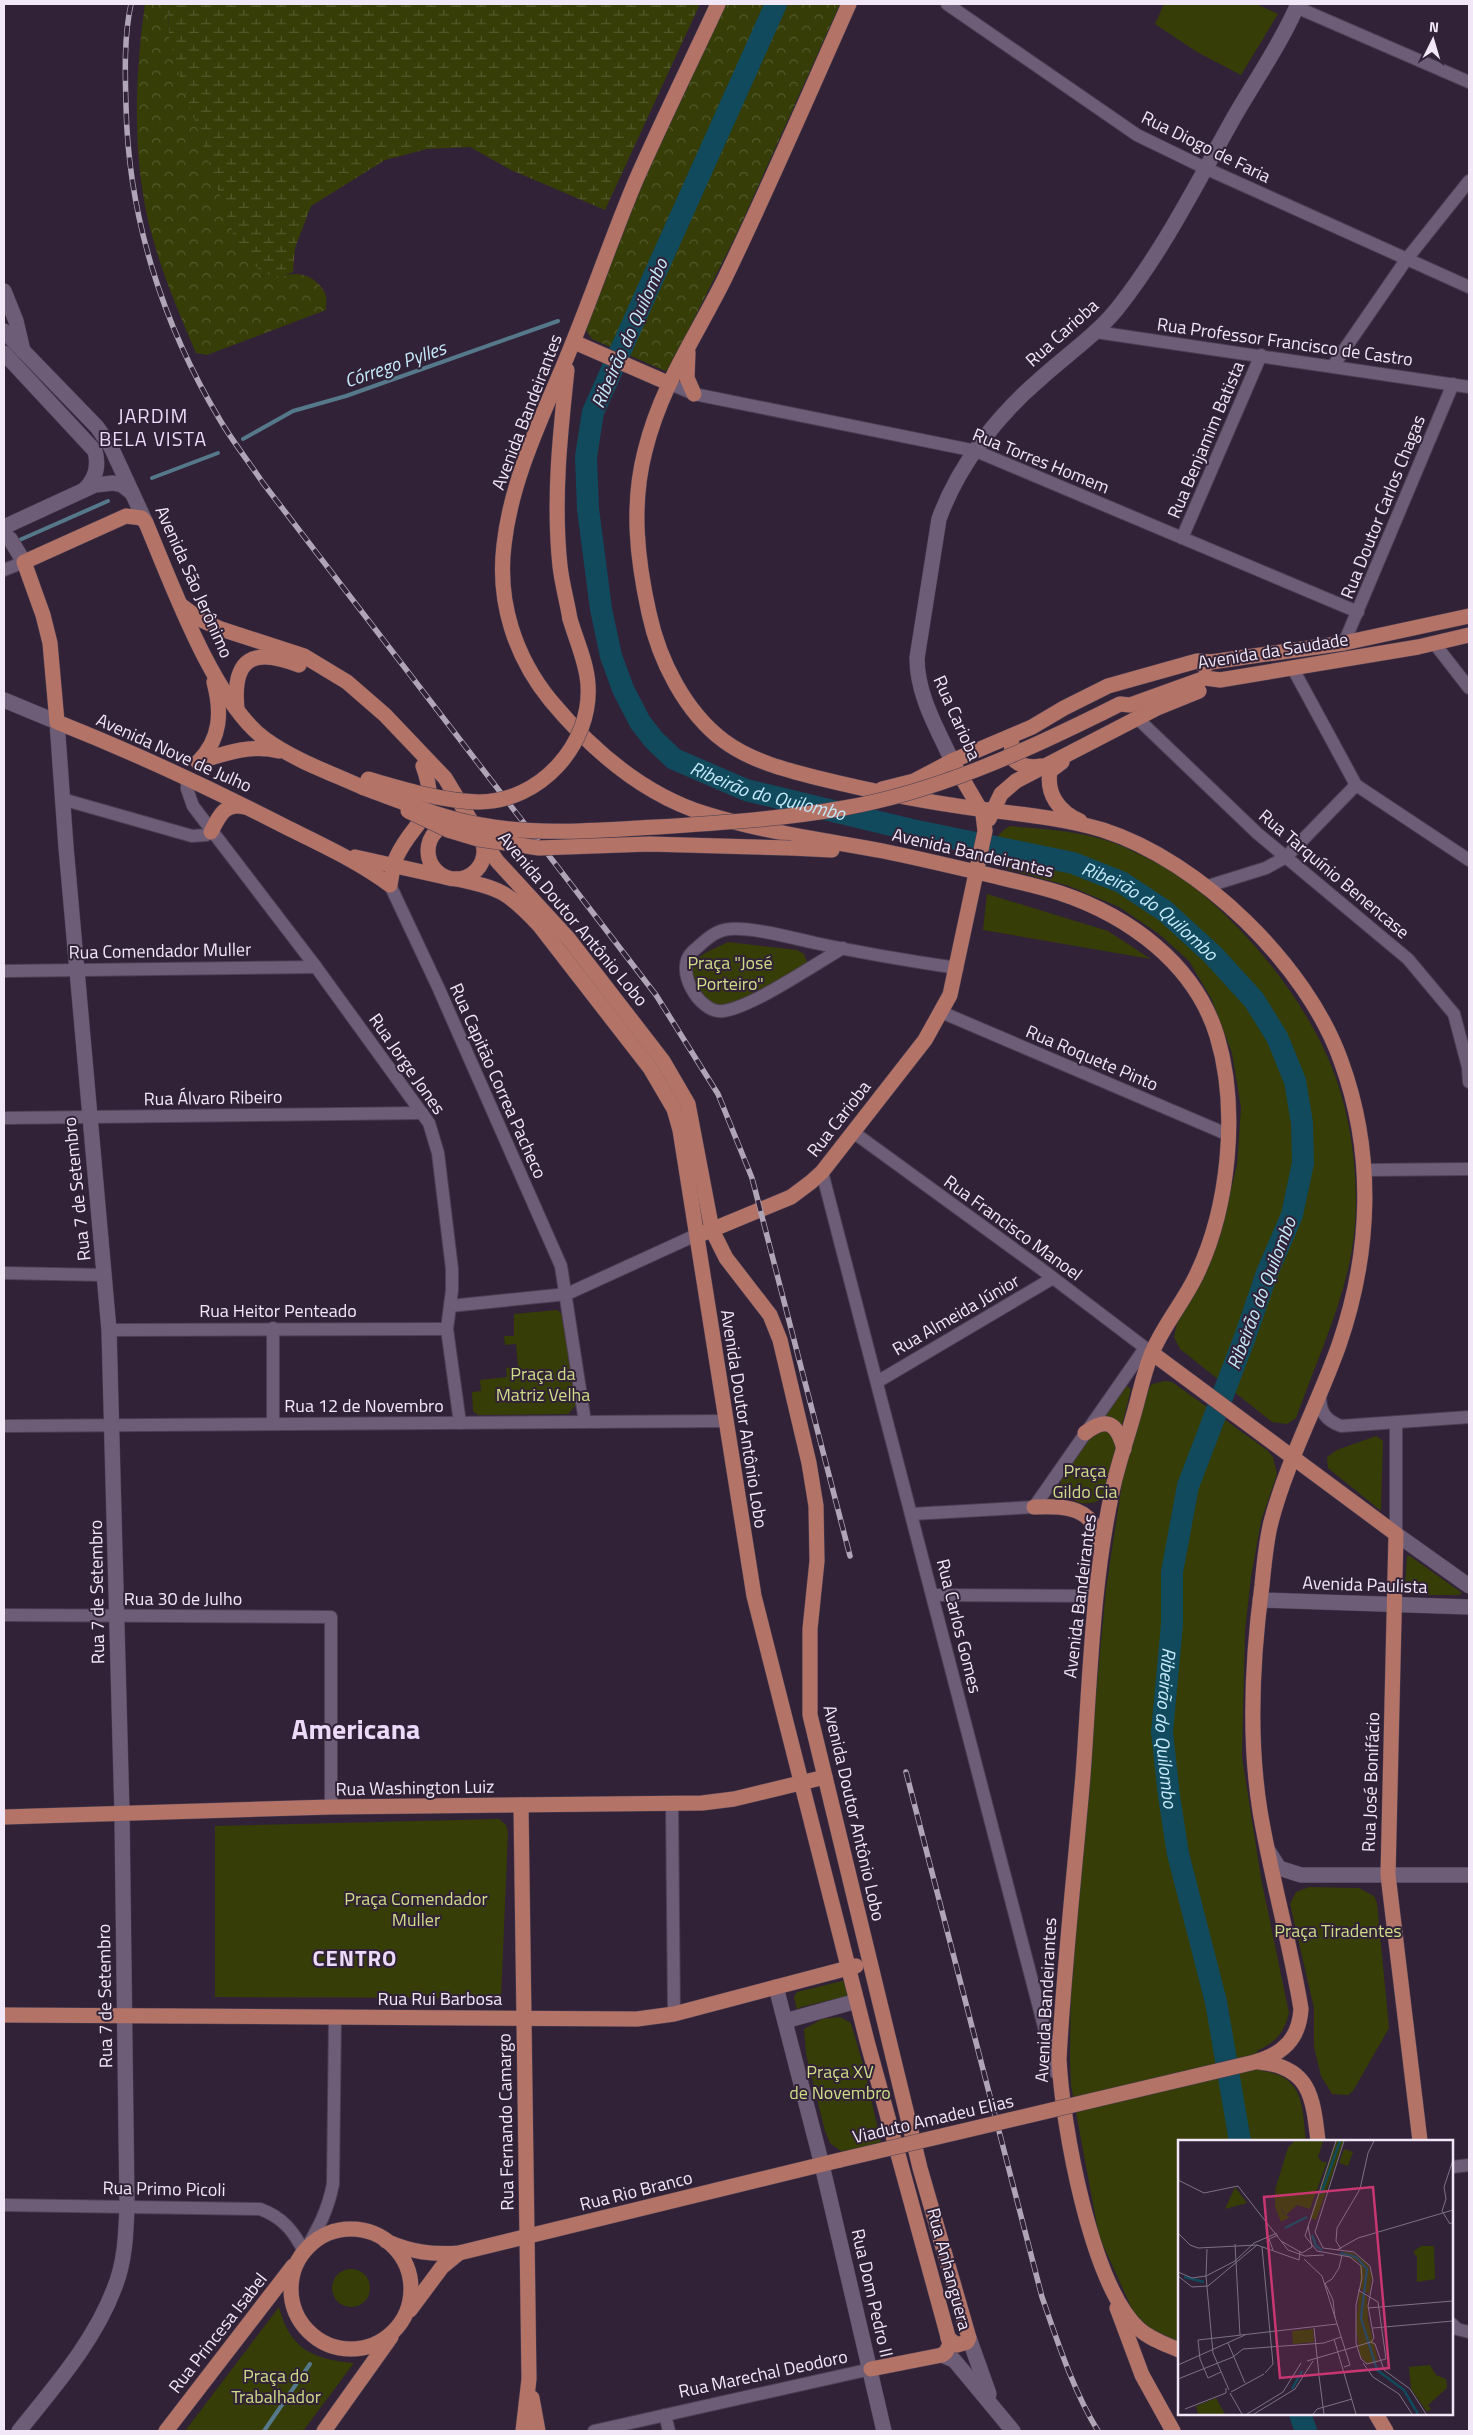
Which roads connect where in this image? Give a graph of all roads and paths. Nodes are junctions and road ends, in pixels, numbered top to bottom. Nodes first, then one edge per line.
1 (718, 4) edge
2 (849, 4) edge
3 (947, 4) edge
4 (1297, 6) edge
5 (1469, 82) edge
6 (1205, 168) junction
7 (1469, 181) edge
8 (1406, 260) junction
9 (1469, 287) edge
10 (5, 292) edge
11 (4, 331) edge
12 (1096, 332) junction
13 (571, 348) junction
14 (688, 348) junction
15 (23, 352) junction
16 (4, 353) edge
17 (1261, 355) junction
18 (1333, 366) junction
19 (668, 383) junction
20 (1453, 384) junction
21 (1469, 386) edge
22 (694, 394) junction
23 (976, 451) junction
24 (84, 490) junction
25 (134, 495) junction
26 (146, 523) junction
27 (6, 533) edge
28 (1182, 538) junction
29 (22, 558) junction
30 (4, 570) edge
31 (181, 605) junction
32 (1358, 612) junction
33 (1469, 616) edge
34 (1469, 635) edge
35 (1434, 643) junction
36 (1344, 644) junction
37 (1211, 662) junction
38 (209, 663) junction
39 (1292, 668) junction
40 (1220, 680) junction
41 (1469, 688) edge
42 (4, 700) edge
43 (1120, 704) junction
44 (238, 710) junction
45 (1137, 718) junction
46 (57, 722) junction
47 (1032, 727) junction
48 (1082, 748) junction
49 (292, 755) junction
50 (952, 761) junction
51 (198, 762) junction
52 (1044, 765) junction
53 (423, 766) junction
54 (187, 777) junction
55 (366, 784) junction
56 (1356, 785) junction
57 (870, 790) junction
58 (62, 799) junction
59 (249, 808) junction
60 (986, 810) junction
61 (438, 829) junction
62 (1104, 830) junction
63 (211, 832) junction
64 (480, 835) junction
65 (407, 842) junction
66 (326, 847) junction
67 (888, 852) junction
68 (1286, 857) junction
69 (1469, 860) edge
70 (976, 866) junction
71 (393, 867) junction
72 (422, 873) junction
73 (453, 879) junction
74 (390, 885) junction
75 (1205, 887) junction
76 (843, 948) junction
77 (316, 967) junction
78 (957, 968) junction
79 (76, 970) junction
80 (4, 971) edge
81 (941, 1012) junction
82 (1469, 1082) edge
83 (422, 1113) junction
84 (4, 1118) edge
85 (89, 1118) junction
86 (853, 1132) junction
87 (1229, 1136) junction
88 (1469, 1169) edge
89 (1364, 1170) junction
90 (822, 1172) junction
91 (712, 1230) junction
92 (696, 1235) junction
93 (4, 1273) edge
94 (104, 1275) junction
95 (1053, 1278) junction
96 (567, 1294) junction
97 (450, 1306) junction
98 (273, 1328) junction
99 (447, 1329) junction
100 (108, 1330) junction
101 (1148, 1350) junction
102 (877, 1382) junction
103 (1320, 1395) junction
104 (1469, 1417) edge
105 (726, 1421) junction
106 (460, 1422) junction
107 (585, 1422) junction
108 (1396, 1422) junction
109 (274, 1424) junction
110 (112, 1425) junction
111 (4, 1426) edge
112 (1084, 1433) junction
113 (1124, 1449) junction
114 (1294, 1457) junction
115 (1322, 1478) junction
116 (1284, 1486) junction
117 (1034, 1507) junction
118 (912, 1514) junction
119 (1396, 1534) junction
120 (1102, 1550) junction
121 (1469, 1586) edge
122 (933, 1595) junction
123 (1096, 1596) junction
124 (1260, 1600) junction
125 (1394, 1605) junction
126 (1469, 1607) edge
127 (4, 1615) edge
128 (116, 1616) junction
129 (825, 1778) junction
130 (803, 1783) junction
131 (672, 1804) junction
132 (521, 1805) junction
133 (331, 1808) junction
134 (122, 1814) junction
135 (4, 1817) edge
136 (1268, 1848) junction
137 (1301, 1875) junction
138 (1388, 1875) junction
139 (1469, 1875) edge
140 (1280, 1905) junction
141 (869, 1962) junction
142 (848, 1968) junction
143 (776, 1987) junction
144 (878, 1995) junction
145 (857, 2001) junction
146 (674, 2014) junction
147 (4, 2015) edge
148 (125, 2016) junction
149 (334, 2017) junction
150 (524, 2019) junction
151 (785, 2022) junction
152 (1256, 2062) junction
153 (1060, 2090) junction
154 (894, 2135) joint
155 (1318, 2140) edge
156 (1420, 2140) edge
157 (822, 2165) junction
158 (1469, 2165) edge
159 (1453, 2166) edge
160 (920, 2168) junction
161 (902, 2172) junction
162 (4, 2205) edge
163 (127, 2206) junction
164 (527, 2238) junction
165 (386, 2241) junction
166 (459, 2253) junction
167 (302, 2255) junction
168 (1108, 2280) junction
169 (400, 2324) junction
170 (1453, 2325) edge
171 (1469, 2334) edge
172 (948, 2338) junction
173 (969, 2338) junction
174 (1453, 2338) edge
175 (1178, 2350) edge
176 (942, 2355) junction
177 (871, 2370) junction
178 (529, 2379) junction
179 (665, 2415) junction
180 (1000, 2415) junction
181 (1377, 2415) edge
182 (19, 2431) edge
183 (166, 2431) edge
184 (324, 2431) edge
185 (523, 2431) edge
186 (538, 2431) edge
187 (594, 2431) edge
188 (668, 2431) edge
189 (884, 2431) edge
190 (1014, 2431) edge
191 (1173, 2431) edge
192 (1386, 2431) edge

1 - 13 main road, Avenida Bandeirantes
2 - 14 main road
3 - 6 street, Rua Diogo de Faria
4 - 5 street
4 - 6 main road, Rua Carioba
6 - 8 street, Rua Diogo de Faria
6 - 12 main road, Rua Carioba
7 - 8 street
8 - 9 street, Rua Diogo de Faria
8 - 18 street
10 - 15 main road
11 - 15 main road, Avenida São Jerônimo
12 - 17 street, Rua Professor Francisco de Castro
12 - 23 main road, Rua Carioba
13 - 19 main road
13 - 55 main road, bridge
13 - 67 main road, Avenida Bandeirantes
14 - 19 main road
14 - 22 main road
15 - 25 main road, Avenida São Jerônimo
16 - 24 main road
17 - 18 street, Rua Professor Francisco de Castro
17 - 28 street, Rua Benjamim Batista
18 - 20 street, Rua Professor Francisco de Castro
19 - 22 street, Rua Torres Homem
19 - 57 main road
20 - 21 street, Rua Professor Francisco de Castro
20 - 32 street, Rua Doutor Carlos Chagas
22 - 23 street, Rua Torres Homem
23 - 28 street, Rua Torres Homem
23 - 50 main road, Rua Carioba
24 - 25 main road
24 - 27 main road
25 - 26 main road, Avenida São Jerônimo
26 - 29 main road
26 - 31 main road, Avenida São Jerônimo
27 - 29 main road
28 - 32 street, Rua Torres Homem
29 - 30 street
29 - 46 main road
31 - 38 main road, Avenida São Jerônimo
31 - 64 main road, Avenida Doutor Antônio Lobo
32 - 36 street, Rua Doutor Carlos Chagas
33 - 36 main road, Avenida da Saudade
34 - 35 main road, Avenida da Saudade
35 - 39 main road, Avenida da Saudade
35 - 41 street
36 - 37 main road, Avenida da Saudade
37 - 43 main road, Avenida da Saudade
37 - 47 main road
38 - 44 main road, Avenida São Jerônimo
38 - 51 main road
39 - 40 main road, Avenida da Saudade
39 - 56 street
40 - 43 main road, Avenida da Saudade
40 - 45 main road
42 - 46 main road, Avenida Nove de Julho
43 - 55 main road, bridge
44 - 49 main road, Avenida São Jerônimo
44 - 53 main road
45 - 48 main road
45 - 68 street, Rua Tarquínio Benencase
46 - 54 main road, Avenida Nove de Julho
46 - 58 main road, Rua 7 de Setembro
47 - 50 main road
47 - 52 main road
48 - 52 main road, Rua Carioba
48 - 62 main road
49 - 51 main road
49 - 55 main road
50 - 57 main road
50 - 60 main road, Rua Carioba
51 - 54 main road
52 - 60 main road, Rua Carioba
53 - 61 main road
53 - 65 main road
54 - 59 main road, Avenida Nove de Julho
54 - 63 street, Rua Jorge Jones
55 - 67 main road, bridge
56 - 68 street
56 - 69 street
57 - 60 main road
58 - 63 street
58 - 79 main road, Rua 7 de Setembro
59 - 63 main road
59 - 66 main road, Avenida Nove de Julho
60 - 62 main road
60 - 70 main road, Rua Carioba
61 - 64 main road
61 - 73 main road
62 - 75 main road
63 - 77 street, Rua Jorge Jones
64 - 73 main road
64 - 91 main road, Avenida Doutor Antônio Lobo
65 - 71 main road
65 - 72 main road
66 - 71 main road, Avenida Doutor Antônio Lobo
66 - 74 main road
67 - 70 main road, Avenida Bandeirantes
68 - 75 street
68 - 82 street, Rua Tarquínio Benencase
70 - 78 main road, Rua Carioba
70 - 87 main road, Avenida Bandeirantes
71 - 72 main road, Avenida Doutor Antônio Lobo
71 - 74 main road
72 - 73 main road, Avenida Doutor Antônio Lobo
73 - 92 main road, Avenida Doutor Antônio Lobo
74 - 96 street, Rua Capitão Correa Pacheco
75 - 89 main road
76 - 76 street
76 - 78 street
77 - 79 street, Rua Comendador Muller
77 - 83 street, Rua Jorge Jones
78 - 81 main road, Rua Carioba
79 - 80 street, Rua Comendador Muller
79 - 85 main road, Rua 7 de Setembro
81 - 86 main road, Rua Carioba
81 - 87 street, Rua Roquete Pinto
83 - 85 street, Rua Álvaro Ribeiro
83 - 97 street, Rua Jorge Jones
84 - 85 street, Rua Álvaro Ribeiro
85 - 94 main road, Rua 7 de Setembro
86 - 90 main road, Rua Carioba
86 - 95 street, Rua Francisco Manoel
87 - 101 main road, Avenida Bandeirantes
88 - 89 street
89 - 103 main road
90 - 91 main road, Rua Carioba
90 - 102 street, Rua Carlos Gomes
91 - 92 main road, Rua Carioba
91 - 129 main road, Avenida Doutor Antônio Lobo
92 - 96 street, Rua Carioba
92 - 105 main road, Avenida Doutor Antônio Lobo
93 - 94 street
94 - 100 main road, Rua 7 de Setembro
95 - 101 street, Rua Francisco Manoel
95 - 102 street, Rua Almeida Júnior
96 - 97 street, Rua Carioba
96 - 107 street, Rua Capitão Correa Pacheco
97 - 99 street, Rua Jorge Jones
98 - 99 street, Rua Heitor Penteado
98 - 100 street, Rua Heitor Penteado
98 - 109 street
99 - 106 street, Rua Jorge Jones
100 - 110 main road, Rua 7 de Setembro
101 - 112 street
101 - 113 main road, Avenida Bandeirantes
101 - 114 main road
102 - 118 street, Rua Carlos Gomes
103 - 108 street
103 - 114 main road
104 - 108 street
105 - 107 street, Rua 12 de Novembro
105 - 130 main road, Avenida Doutor Antônio Lobo
106 - 107 street, Rua 12 de Novembro
106 - 109 street, Rua 12 de Novembro
108 - 119 street, Rua José Bonifácio
109 - 110 street, Rua 12 de Novembro
110 - 111 street, Rua 12 de Novembro
110 - 128 main road, Rua 7 de Setembro
112 - 113 main road
112 - 117 street
113 - 120 main road, Avenida Bandeirantes
114 - 115 main road
114 - 116 main road
115 - 116 main road
115 - 119 main road
116 - 124 main road
117 - 118 street
117 - 120 main road
118 - 122 street, Rua Carlos Gomes
119 - 121 main road, Avenida Paulista
119 - 125 main road, Rua José Bonifácio
120 - 123 main road, Avenida Bandeirantes
122 - 123 street
122 - 153 street, Rua Carlos Gomes
123 - 153 main road, Avenida Bandeirantes
124 - 125 main road, Avenida Paulista
124 - 136 main road
125 - 126 main road, Avenida Paulista
125 - 138 main road, Rua José Bonifácio
127 - 128 street, Rua 30 de Julho
128 - 133 street, Rua 30 de Julho
128 - 134 main road, Rua 7 de Setembro
129 - 130 main road, Rua Washington Luiz
129 - 141 main road, Avenida Doutor Antônio Lobo
130 - 131 main road, Rua Washington Luiz
130 - 142 main road, Avenida Doutor Antônio Lobo
131 - 132 main road, Rua Washington Luiz
131 - 146 street
132 - 133 main road, Rua Washington Luiz
132 - 150 main road, Rua Fernando Camargo
133 - 134 main road, Rua Washington Luiz
134 - 135 main road, Rua Washington Luiz
134 - 148 main road, Rua 7 de Setembro
136 - 137 main road
136 - 140 main road
137 - 138 main road
137 - 140 main road
138 - 139 main road
138 - 156 main road, Rua José Bonifácio
140 - 152 main road
141 - 142 main road, Rua Rui Barbosa
141 - 144 main road, Avenida Doutor Antônio Lobo
142 - 143 main road, Rua Rui Barbosa
142 - 145 main road, Avenida Doutor Antônio Lobo
143 - 146 main road, Rua Rui Barbosa
143 - 151 main road
144 - 145 main road
144 - 160 main road, Avenida Doutor Antônio Lobo
145 - 151 main road
145 - 154 main road, Avenida Doutor Antônio Lobo
146 - 150 main road, Rua Rui Barbosa
147 - 148 main road, Rua Rui Barbosa
148 - 149 main road, Rua Rui Barbosa
148 - 163 main road, Rua 7 de Setembro
149 - 150 main road, Rua Rui Barbosa
149 - 167 street
150 - 164 main road, Rua Fernando Camargo
151 - 157 main road
152 - 155 main road
152 - 157 main road, Viaduto Amadeu Elias, bridge
153 - 168 main road, Avenida Bandeirantes
154 - 161 main road, Rua Anhanguera
157 - 164 main road, Rua Rio Branco
157 - 177 main road, Rua Dom Pedro II
158 - 159 street
160 - 161 main road
160 - 173 main road, Rua Anhanguera
161 - 172 main road, Rua Anhanguera
162 - 163 street, Rua Primo Picoli
163 - 167 street, Rua Primo Picoli
163 - 182 main road, Rua 7 de Setembro
164 - 166 main road, Rua Rio Branco
164 - 178 main road, Rua Fernando Camargo
165 - 166 main road, Rua Rio Branco
165 - 167 main road
165 - 169 main road
166 - 169 main road, Rua Rio Branco
167 - 169 main road
167 - 183 main road, Rua Princesa Isabel
168 - 175 main road, Avenida Bandeirantes
168 - 191 main road
169 - 184 main road
170 - 171 street
171 - 174 street
172 - 173 main road
172 - 176 main road, Rua Anhanguera
173 - 180 main road, Rua Anhanguera
176 - 177 main road, Rua Marechal Deodoro
176 - 180 main road, Rua Anhanguera
177 - 179 street, Rua Marechal Deodoro
177 - 189 main road, Rua Dom Pedro II
178 - 185 main road, Rua Fernando Camargo
178 - 186 main road, Rua Fernando Camargo
179 - 187 street, Rua Marechal Deodoro
179 - 188 street
180 - 190 main road, Rua Anhanguera
181 - 192 main road

